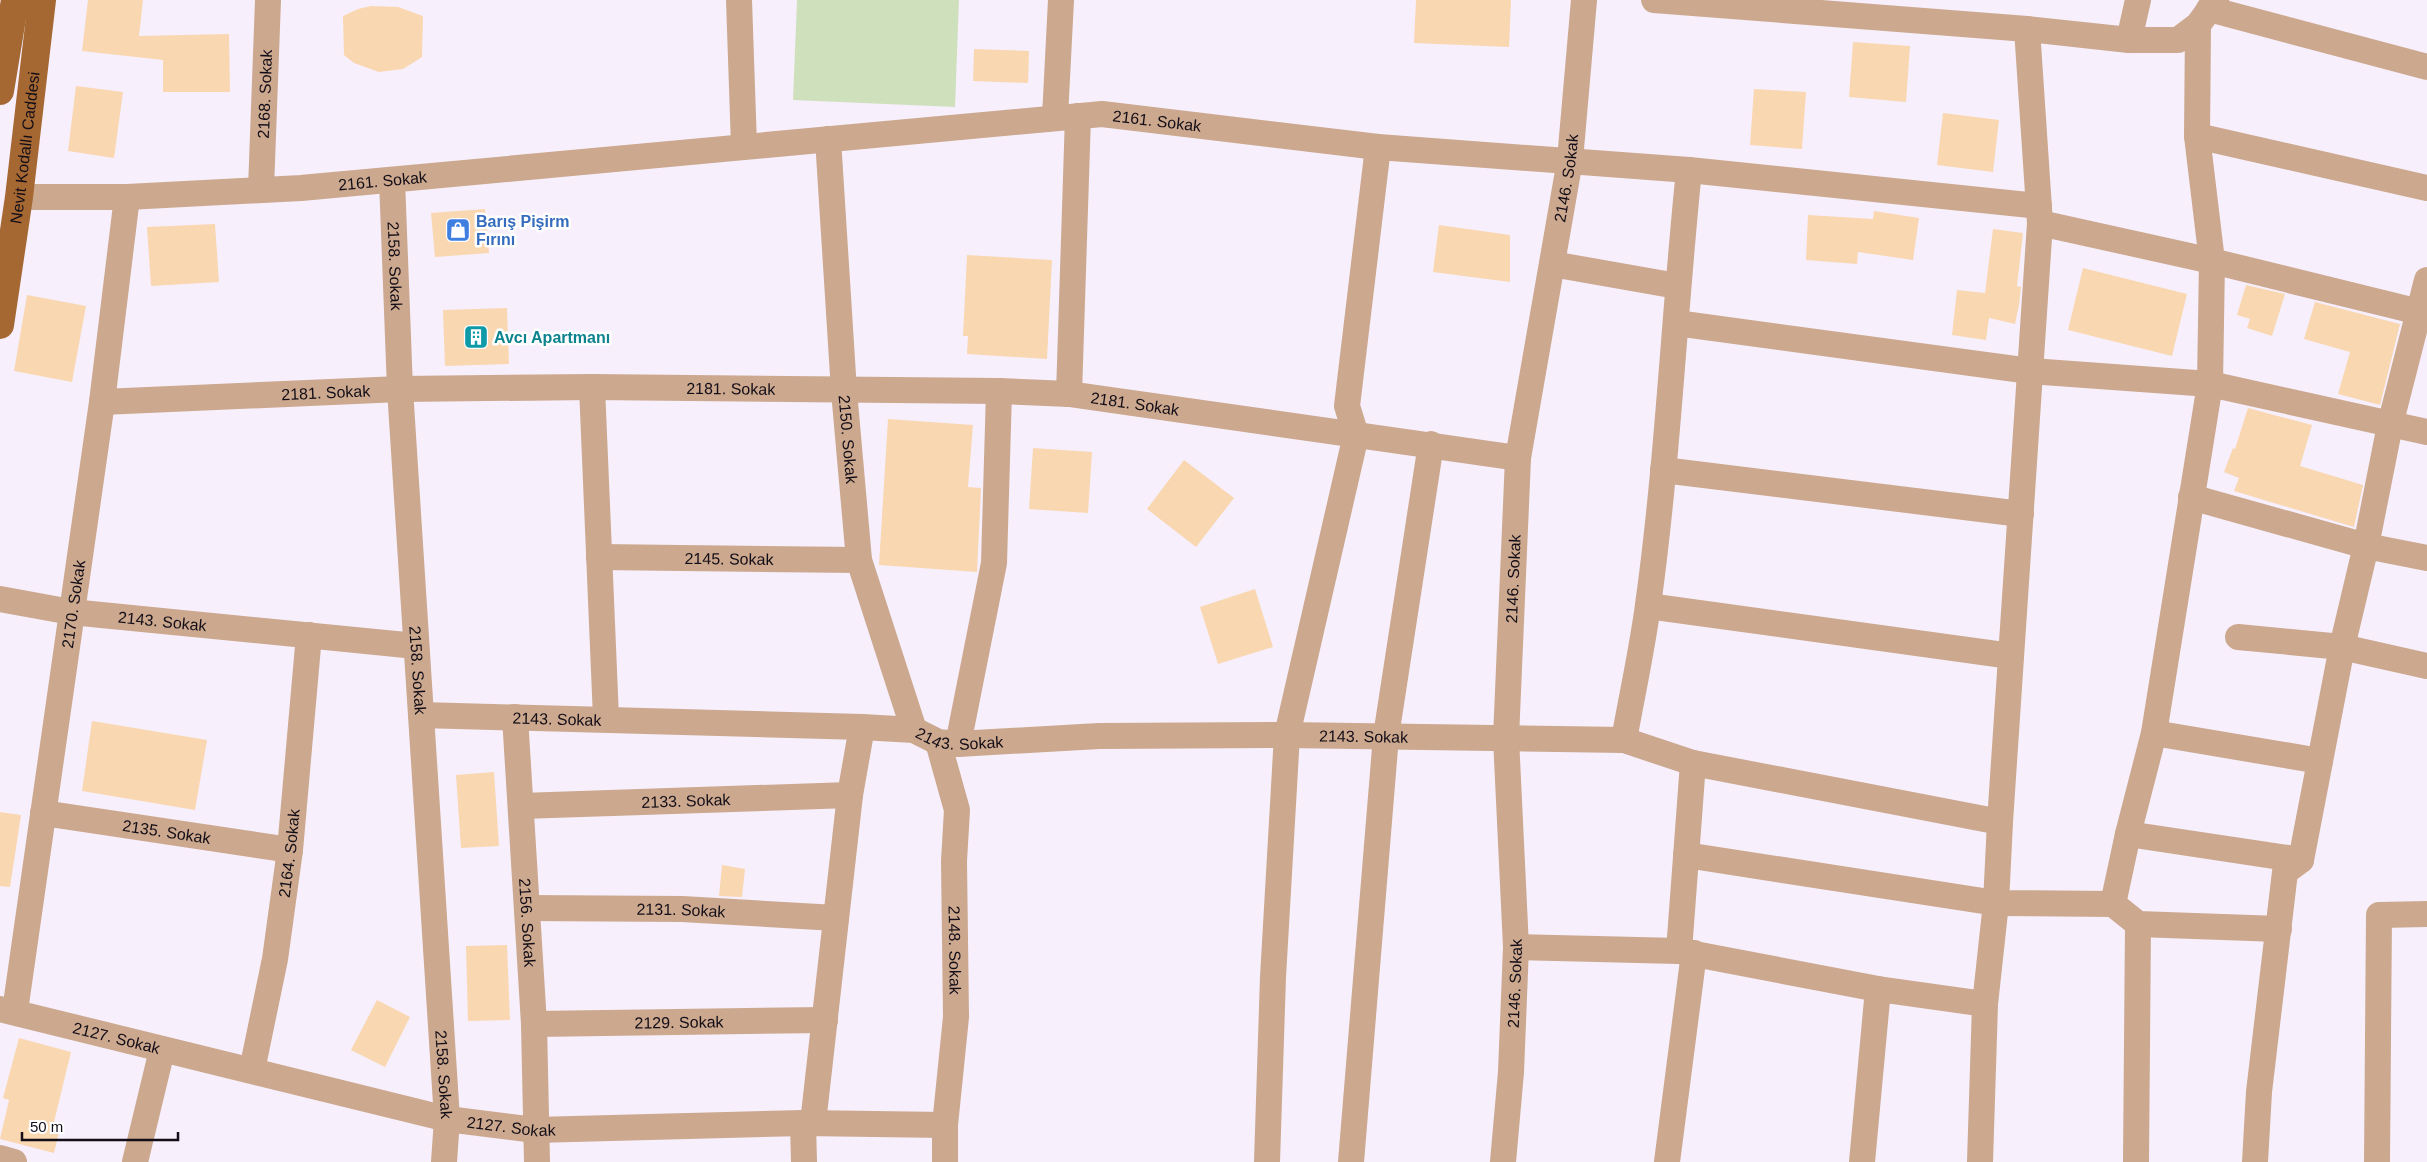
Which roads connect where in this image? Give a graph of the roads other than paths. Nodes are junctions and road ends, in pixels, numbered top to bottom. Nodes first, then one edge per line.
1 (14, 0) edge
2 (42, 0) edge
3 (268, 0) edge
4 (739, 0) edge
5 (1061, 0) edge
6 (1584, 0) edge
7 (1654, 0) edge
8 (2138, 0) edge
9 (1798, 6) edge
10 (2208, 11) edge
11 (2027, 28) junction
12 (4, 40) edge
13 (2129, 40) junction
14 (2427, 67) edge
15 (0, 91) edge
16 (1066, 117) junction
17 (2196, 136) junction
18 (828, 139) junction
19 (744, 146) junction
20 (1378, 147) junction
21 (1570, 160) junction
22 (1689, 170) junction
23 (392, 180) junction
24 (2427, 188) edge
25 (261, 189) junction
26 (19, 197) junction
27 (127, 197) junction
28 (2040, 215) junction
29 (2212, 261) junction
30 (1552, 264) junction
31 (2427, 280) edge
32 (1677, 286) junction
33 (2422, 313) edge
34 (1676, 323) junction
35 (0, 325) edge
36 (2030, 371) junction
37 (2210, 384) junction
38 (592, 387) junction
39 (400, 389) junction
40 (844, 391) junction
41 (999, 391) junction
42 (1069, 394) junction
43 (102, 402) junction
44 (2390, 425) junction
45 (2427, 432) edge
46 (1356, 436) junction
47 (1431, 444) junction
48 (1518, 458) junction
49 (1663, 470) junction
50 (2191, 497) junction
51 (2021, 514) junction
52 (2366, 546) junction
53 (599, 557) junction
54 (2427, 558) edge
55 (859, 560) junction
56 (0, 599) edge
57 (1648, 606) junction
58 (70, 612) junction
59 (308, 635) junction
60 (2238, 636) dead end
61 (416, 646) junction
62 (2342, 647) junction
63 (2011, 656) junction
64 (2427, 666) edge
65 (421, 715) junction
66 (515, 716) junction
67 (606, 718) junction
68 (862, 727) junction
69 (914, 730) junction
70 (2154, 732) junction
71 (1287, 735) junction
72 (1386, 736) junction
73 (1506, 738) junction
74 (1624, 740) junction
75 (948, 743) junction
76 (2320, 761) junction
77 (1693, 763) junction
78 (850, 795) junction
79 (521, 806) junction
80 (43, 813) junction
81 (2000, 822) junction
82 (2128, 834) junction
83 (290, 850) junction
84 (1686, 855) junction
85 (2301, 860) junction
86 (1996, 903) junction
87 (2113, 904) junction
88 (527, 908) junction
89 (2427, 914) edge
90 (836, 918) junction
91 (2138, 924) junction
92 (2279, 929) junction
93 (1516, 947) junction
94 (1687, 952) junction
95 (1878, 989) junction
96 (1985, 1004) junction
97 (7, 1010) edge
98 (825, 1020) junction
99 (534, 1024) junction
100 (162, 1050) junction
101 (252, 1070) junction
102 (447, 1119) junction
103 (808, 1123) junction
104 (945, 1126) junction
105 (535, 1130) junction
106 (0, 1158) edge
107 (14, 1162) edge
108 (135, 1162) edge
109 (444, 1162) edge
110 (537, 1162) edge
111 (804, 1162) edge
112 (945, 1162) edge
113 (1267, 1162) edge
114 (1351, 1162) edge
115 (1504, 1162) edge
116 (1667, 1162) edge
117 (1862, 1162) edge
118 (1980, 1162) edge
119 (2136, 1162) edge
120 (2255, 1162) edge
121 (2377, 1162) edge

1 - 12 main road, Nevit Kodallı Caddesi
2 - 26 main road, Nevit Kodallı Caddesi
3 - 25 street, 2168. Sokak
4 - 19 street
5 - 16 street
6 - 21 street, 2146. Sokak
7 - 9 street
8 - 13 street
9 - 11 street
10 - 13 street
10 - 14 street
10 - 17 street
11 - 13 street
11 - 28 street
12 - 15 main road, Nevit Kodallı Caddesi
16 - 18 street, 2161. Sokak
16 - 20 street, 2161. Sokak
16 - 42 street
17 - 24 street
17 - 29 street
18 - 19 street, 2161. Sokak
18 - 40 street, 2150. Sokak
19 - 23 street, 2161. Sokak
20 - 21 street, 2161. Sokak
20 - 46 street
21 - 22 street, 2161. Sokak
21 - 30 street, 2146. Sokak
22 - 28 street, 2161. Sokak
22 - 32 street
23 - 25 street, 2161. Sokak
23 - 39 street, 2158. Sokak
25 - 27 street, 2161. Sokak
26 - 27 street, 2161. Sokak
26 - 35 main road, Nevit Kodallı Caddesi
27 - 43 street, 2170. Sokak
28 - 29 street, 2161. Sokak
28 - 36 street
29 - 33 street, 2161. Sokak
29 - 37 street
30 - 32 street
30 - 48 street, 2146. Sokak
31 - 33 street
32 - 34 street
33 - 44 street
34 - 36 street
34 - 49 street
36 - 37 street
36 - 51 street
37 - 44 street
37 - 50 street
38 - 39 street, 2181. Sokak
38 - 40 street, 2181. Sokak
38 - 53 street
39 - 43 street, 2181. Sokak
39 - 61 street, 2158. Sokak
40 - 41 street, 2181. Sokak
40 - 55 street, 2150. Sokak
41 - 42 street, 2181. Sokak
41 - 75 street
42 - 46 street, 2181. Sokak
43 - 58 street, 2170. Sokak
44 - 45 street
44 - 52 street
46 - 47 street, 2181. Sokak
46 - 71 street
47 - 48 street, 2181. Sokak
47 - 72 street
48 - 73 street, 2146. Sokak
49 - 51 street
49 - 57 street
50 - 52 street
50 - 70 street
51 - 63 street
52 - 54 street
52 - 62 street
53 - 55 street, 2145. Sokak
53 - 67 street
55 - 69 street, 2150. Sokak
56 - 58 street, 2143. Sokak
57 - 63 street
57 - 74 street
58 - 59 street, 2143. Sokak
58 - 80 street, 2170. Sokak
59 - 61 street, 2143. Sokak
59 - 83 street, 2164. Sokak
60 - 62 street
61 - 65 street, 2158. Sokak
62 - 64 street
62 - 76 street
63 - 81 street
65 - 66 street, 2143. Sokak
65 - 102 street, 2158. Sokak
66 - 67 street, 2143. Sokak
66 - 79 street, 2156. Sokak
67 - 68 street, 2143. Sokak
68 - 69 street, 2143. Sokak
68 - 78 street
69 - 75 street, 2143. Sokak
70 - 76 street
70 - 82 street
71 - 72 street, 2143. Sokak
71 - 75 street, 2143. Sokak
71 - 113 street
72 - 73 street, 2143. Sokak
72 - 114 street
73 - 74 street, 2143. Sokak
73 - 93 street, 2146. Sokak
74 - 77 street, 2143. Sokak
75 - 104 street, 2148. Sokak
76 - 85 street
77 - 81 street, 2143. Sokak
77 - 84 street
78 - 79 street, 2133. Sokak
78 - 90 street
79 - 88 street, 2156. Sokak
80 - 83 street, 2135. Sokak
80 - 97 street, 2170. Sokak
81 - 86 street
82 - 85 street
82 - 87 street
83 - 101 street, 2164. Sokak
84 - 86 street
84 - 94 street
85 - 92 street
86 - 87 street
86 - 96 street
87 - 91 street
88 - 90 street, 2131. Sokak
88 - 99 street, 2156. Sokak
89 - 121 street
90 - 98 street
91 - 92 street
91 - 119 street
92 - 120 street
93 - 94 street
93 - 115 street, 2146. Sokak
94 - 95 street
94 - 116 street
95 - 96 street
95 - 117 street
96 - 118 street
97 - 100 street, 2127. Sokak
98 - 99 street, 2129. Sokak
98 - 103 street
99 - 105 street, 2156. Sokak
100 - 101 street, 2127. Sokak
100 - 108 street
101 - 102 street, 2127. Sokak
102 - 105 street, 2127. Sokak
102 - 109 street, 2158. Sokak
103 - 104 street, 2127. Sokak
103 - 105 street, 2127. Sokak
103 - 111 street
104 - 112 street, 2148. Sokak
105 - 110 street, 2156. Sokak
106 - 107 street

